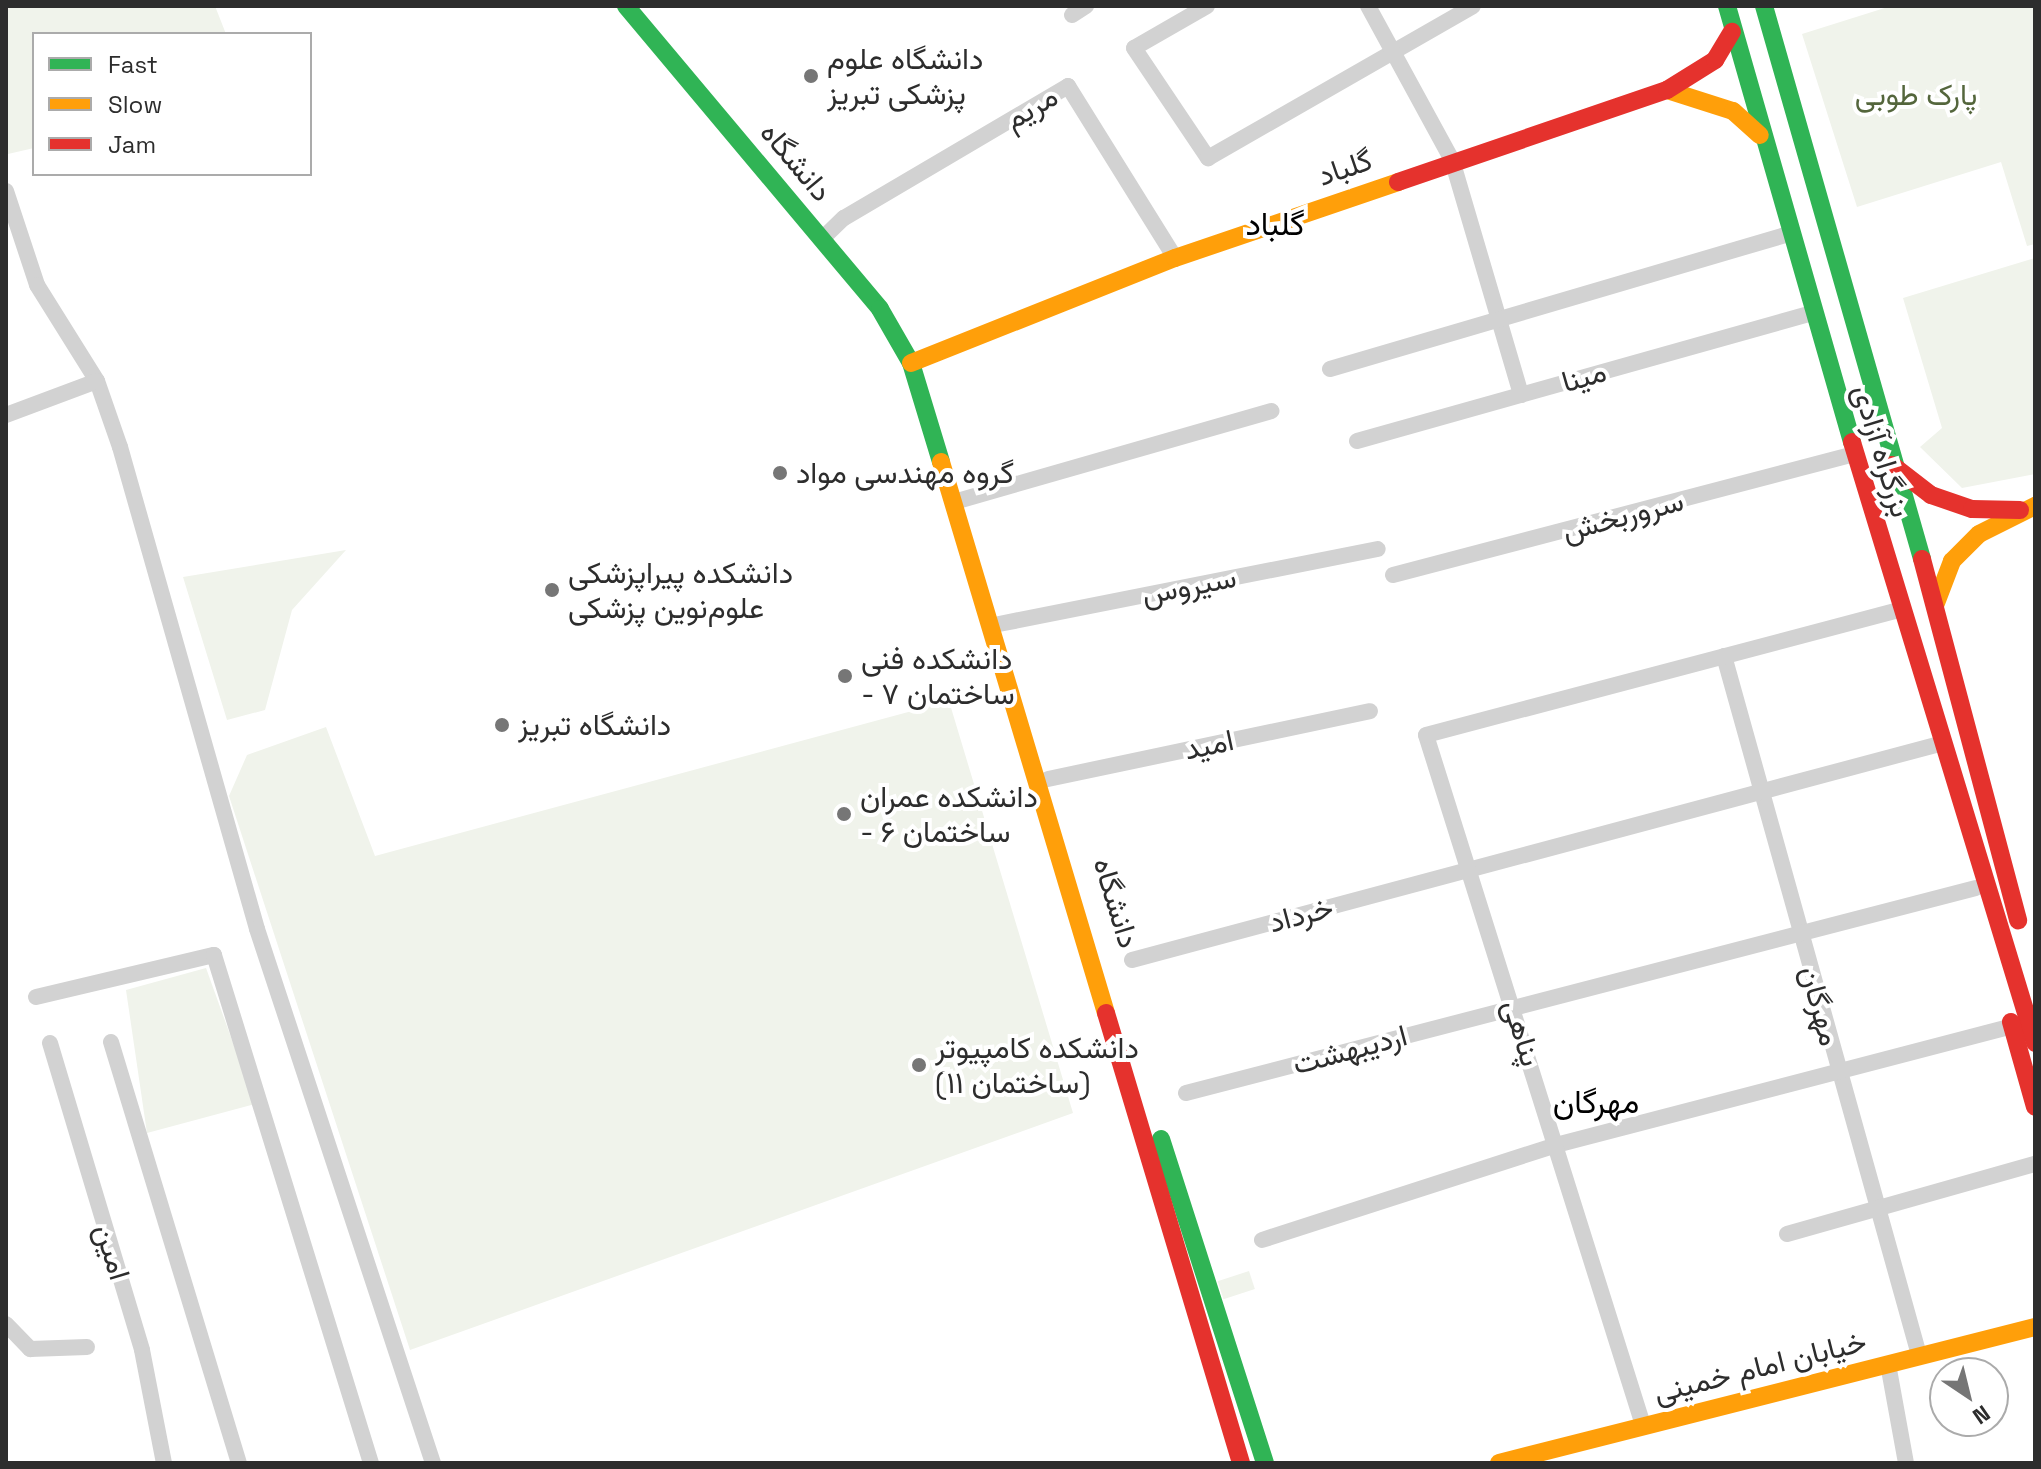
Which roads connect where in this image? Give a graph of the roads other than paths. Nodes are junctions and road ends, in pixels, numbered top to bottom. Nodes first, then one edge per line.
1 (626, 6) edge
2 (1207, 6) edge
3 (1368, 6) edge
4 (1473, 6) edge
5 (1764, 6) edge
6 (1726, 8) edge
7 (1732, 32) junction
8 (1393, 52) junction
9 (1781, 69) junction
10 (1745, 78) junction
11 (1667, 90) junction
12 (1790, 101) junction
13 (1754, 109) junction
14 (1760, 135) junction
15 (1452, 160) junction
16 (6, 191) edge
17 (1789, 234) junction
18 (823, 238) junction
19 (1175, 258) junction
20 (1811, 313) junction
21 (1500, 319) junction
22 (911, 363) junction
23 (1330, 369) dead end
24 (97, 381) junction
25 (1521, 395) junction
26 (1271, 411) dead end
27 (6, 415) edge
28 (1357, 441) dead end
29 (1853, 454) junction
30 (1892, 465) junction
31 (961, 500) junction
32 (2029, 508) edge
33 (1378, 549) dead end
34 (1393, 575) dead end
35 (1936, 603) junction
36 (1900, 610) junction
37 (999, 624) junction
38 (1724, 656) junction
39 (1370, 711) dead end
40 (1939, 744) junction
41 (1048, 779) junction
42 (1760, 792) junction
43 (1996, 816) junction
44 (1965, 826) junction
45 (1470, 870) junction
46 (1976, 888) junction
47 (2005, 906) junction
48 (2035, 918) edge
49 (1800, 932) junction
50 (1132, 960) dead end
51 (2035, 980) edge
52 (36, 997) dead end
53 (1513, 1007) junction
54 (2012, 1026) junction
55 (111, 1042) dead end
56 (50, 1043) dead end
57 (2035, 1043) edge
58 (1837, 1070) junction
59 (1186, 1093) dead end
60 (2035, 1107) edge
61 (1556, 1145) junction
62 (2035, 1164) edge
63 (1876, 1205) junction
64 (1787, 1234) dead end
65 (1262, 1240) dead end
66 (6, 1324) edge
67 (2035, 1327) edge
68 (87, 1347) dead end
69 (1919, 1355) junction
70 (1888, 1364) junction
71 (1643, 1425) junction
72 (1234, 1441) junction
73 (1262, 1455) edge
74 (164, 1463) edge
75 (239, 1463) edge
76 (371, 1463) edge
77 (433, 1463) edge
78 (1225, 1463) edge
79 (1241, 1463) edge
80 (1272, 1463) edge
81 (1499, 1463) edge
82 (1906, 1463) edge

1 - 18 main road, دانشگاه
2 - 8 street
3 - 8 street
4 - 8 street
5 - 9 main road, بزرگراه آزادی
6 - 7 main road, بزرگراه آزادی
7 - 10 main road, بزرگراه آزادی
7 - 11 main road, گلباد
8 - 15 street
9 - 10 main road
9 - 12 main road, بزرگراه آزادی
10 - 13 main road, بزرگراه آزادی
11 - 14 main road
11 - 15 main road, گلباد
12 - 13 main road
12 - 30 main road, بزرگراه آزادی
13 - 14 main road, بزرگراه آزادی
14 - 17 main road, بزرگراه آزادی
15 - 19 main road, گلباد
15 - 21 street
16 - 24 street
17 - 20 main road, بزرگراه آزادی
17 - 21 street
18 - 19 street, مریم
18 - 22 main road, دانشگاه
19 - 22 main road, گلباد
20 - 25 street, مینا
20 - 29 main road, بزرگراه آزادی
21 - 23 street
21 - 25 street
22 - 31 main road, دانشگاه
22 - 72 main road, دانشگاه
24 - 27 street
24 - 77 street
25 - 28 street, مینا
26 - 31 street
29 - 34 street, سروربخش
29 - 36 main road, بزرگراه آزادی
30 - 32 main road
30 - 35 main road, بزرگراه آزادی
31 - 37 main road, دانشگاه
32 - 35 main road
33 - 37 street, سیروس
35 - 43 main road, بزرگراه آزادی
36 - 38 street
36 - 40 main road, بزرگراه آزادی
37 - 41 main road, دانشگاه
38 - 42 street, مهرگان
38 - 45 street, پناهی
39 - 41 street, امید
40 - 42 street, خرداد
40 - 44 main road, بزرگراه آزادی
41 - 73 main road, دانشگاه
42 - 45 street, خرداد
42 - 49 street, مهرگان
43 - 47 main road, بزرگراه آزادی
43 - 48 main road
44 - 46 main road
44 - 47 main road, بزرگراه آزادی
45 - 50 street, خرداد
45 - 53 street, پناهی
46 - 49 street, اردیبهشت
46 - 54 main road
47 - 51 main road
47 - 57 main road
49 - 53 street, اردیبهشت
49 - 58 street, مهرگان
52 - 76 street
53 - 59 street, اردیبهشت
53 - 61 street, پناهی
54 - 58 street
54 - 60 main road
55 - 75 street
56 - 74 street, امین
58 - 61 street
58 - 63 street, مهرگان
61 - 65 street
61 - 71 street, پناهی
62 - 63 street
63 - 64 street
63 - 69 street, مهرگان
66 - 68 street
67 - 69 main road, خیابان امام خمینی
69 - 70 main road, خیابان امام خمینی
70 - 71 main road, خیابان امام خمینی
70 - 82 street
71 - 81 main road, خیابان امام خمینی
72 - 78 main road
72 - 79 main road, دانشگاه
73 - 80 main road, دانشگاه

